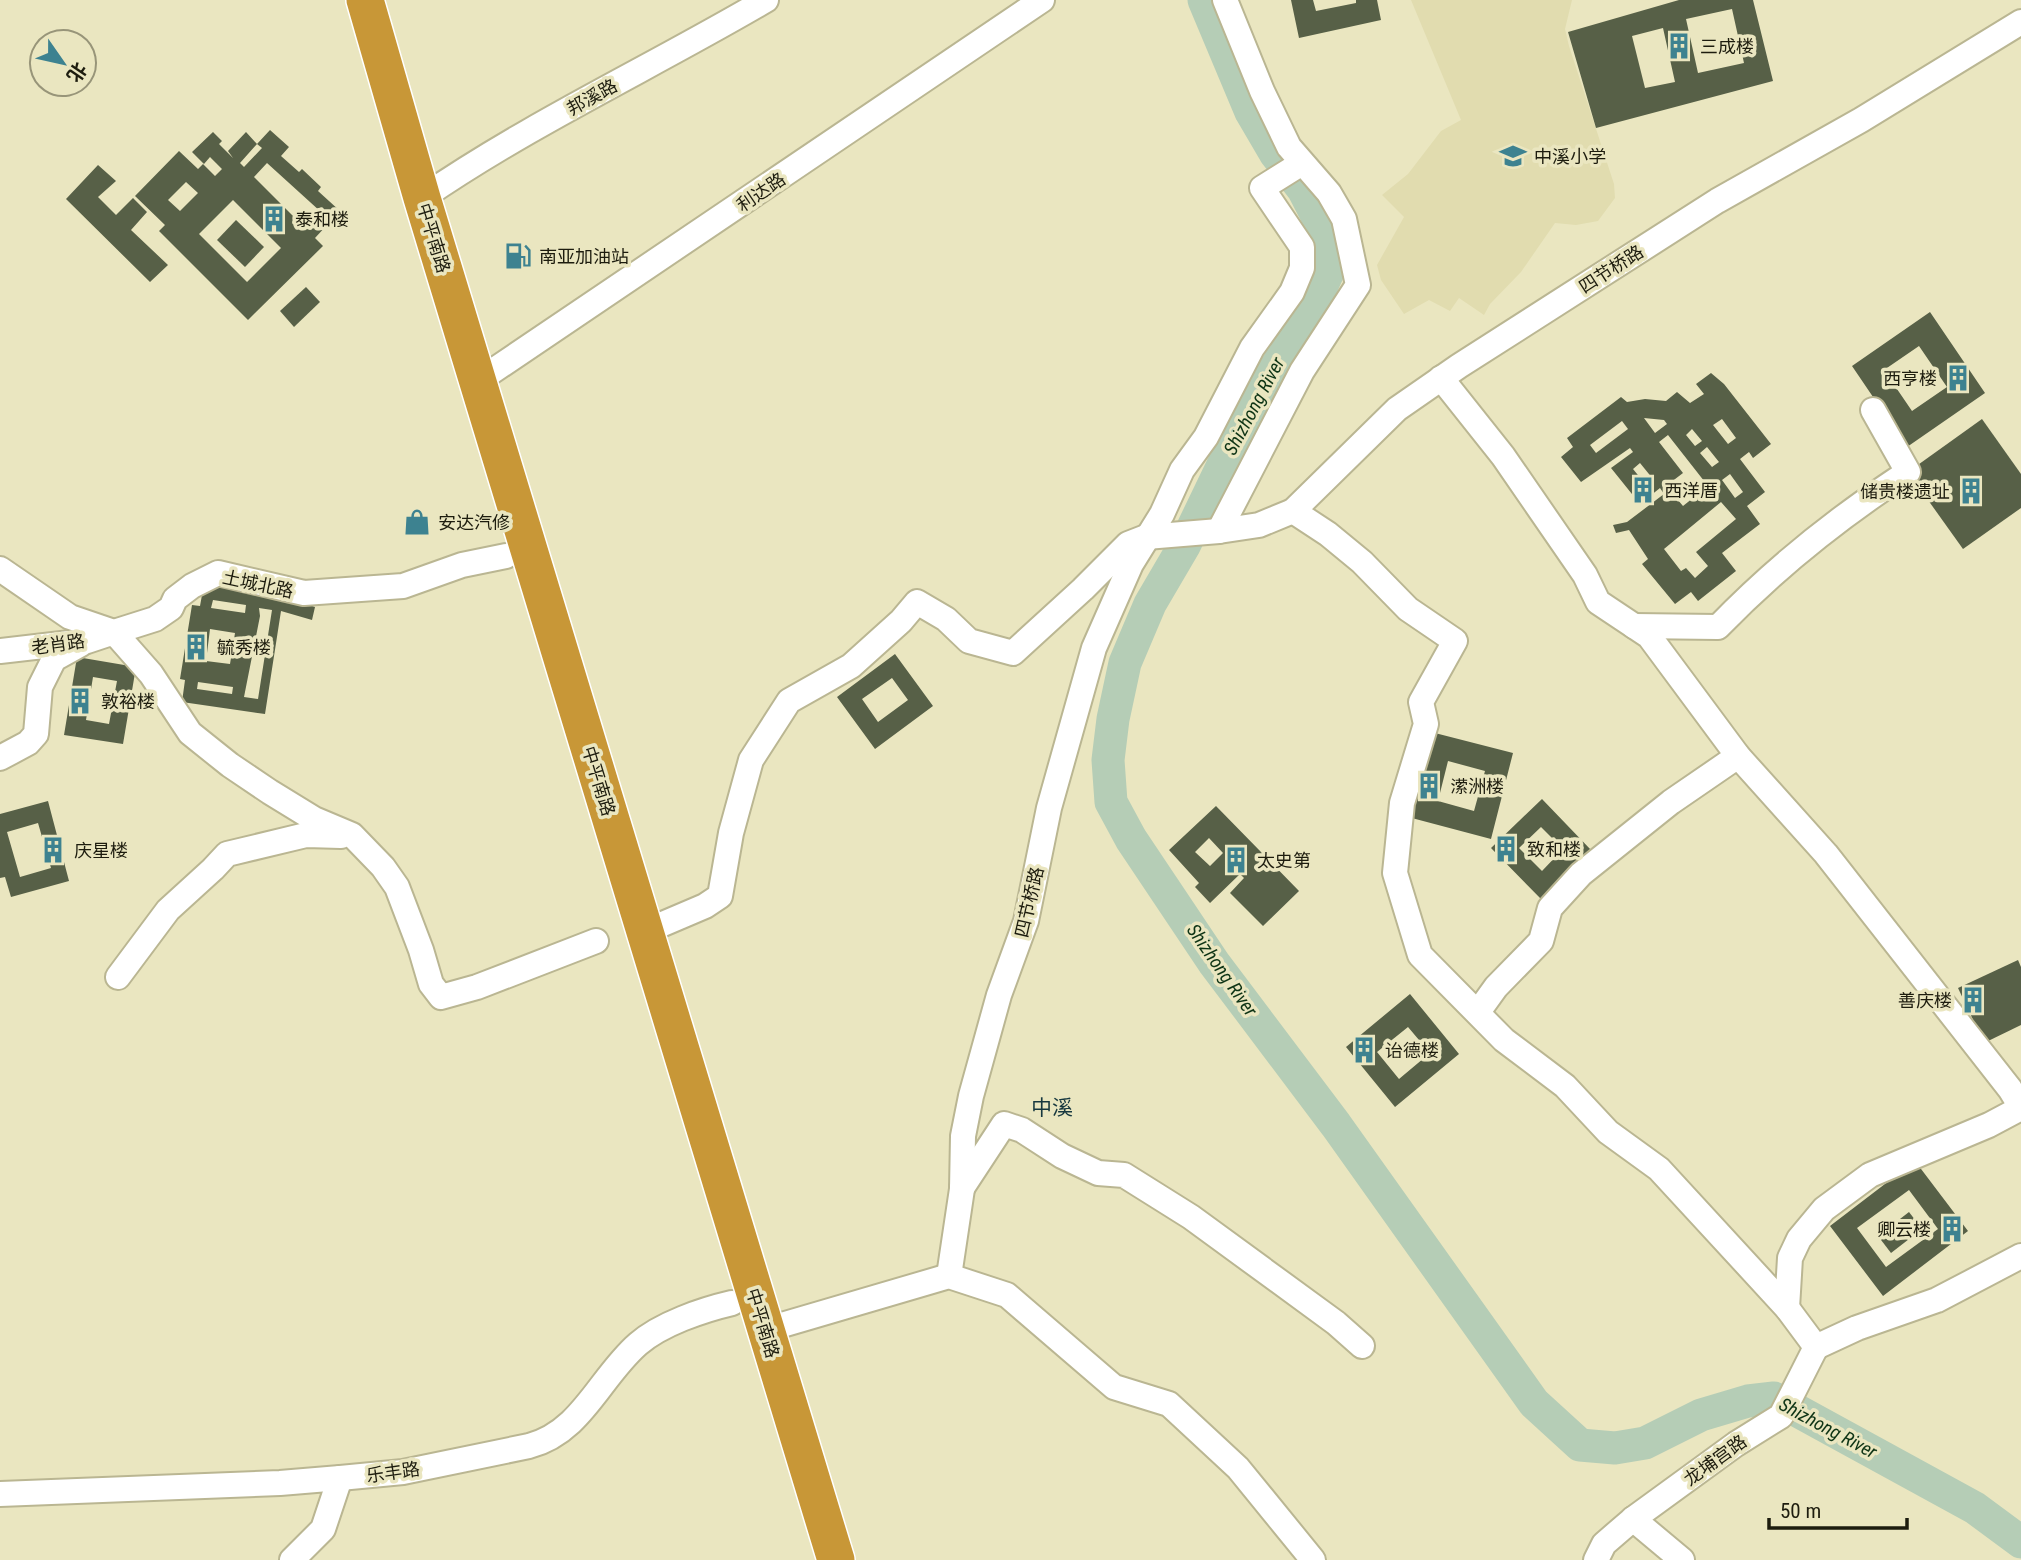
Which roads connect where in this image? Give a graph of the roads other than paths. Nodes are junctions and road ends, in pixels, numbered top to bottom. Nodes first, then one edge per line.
1 (340, 0) edge
2 (365, 0) edge
3 (766, 0) edge
4 (1042, 0) edge
5 (1225, 0) edge
6 (2021, 22) edge
7 (1302, 163) junction
8 (422, 198) junction
9 (1441, 378) junction
10 (478, 381) junction
11 (1873, 410) dead end
12 (1293, 511) junction
13 (1219, 531) junction
14 (1146, 537) junction
15 (506, 556) junction
16 (0, 569) edge
17 (1634, 626) junction
18 (114, 632) junction
19 (87, 641) junction
20 (0, 651) edge
21 (1738, 757) junction
22 (0, 758) edge
23 (352, 835) junction
24 (644, 932) junction
25 (596, 941) dead end
26 (118, 977) dead end
27 (1478, 1012) junction
28 (2021, 1107) edge
29 (962, 1189) junction
30 (2021, 1256) edge
31 (949, 1276) junction
32 (732, 1303) junction
33 (1787, 1308) junction
34 (765, 1330) junction
35 (1362, 1346) dead end
36 (1816, 1347) junction
37 (340, 1478) junction
38 (0, 1494) edge
39 (1633, 1519) junction
40 (292, 1560) edge
41 (811, 1560) edge
42 (836, 1560) edge
43 (1313, 1560) edge
44 (1596, 1560) edge
45 (1682, 1560) edge

1 - 15 highway
2 - 8 highway, 中平南路
3 - 8 street, 邦溪路
4 - 10 street, 利达路
5 - 7 street
6 - 9 street, 四节桥路
7 - 13 street
7 - 14 street, 四节桥路
8 - 10 highway, 中平南路
9 - 12 street, 四节桥路
9 - 17 street
10 - 24 highway, 中平南路
11 - 17 street
12 - 13 street, 四节桥路
12 - 27 street
13 - 14 street, 四节桥路
14 - 24 street
14 - 29 street, 四节桥路
15 - 18 street, 土城北路
15 - 32 highway
16 - 18 street
17 - 21 street
18 - 19 street, 老肖路
18 - 23 street
19 - 20 street, 老肖路
19 - 22 street
21 - 27 street
21 - 28 street
23 - 25 street
23 - 26 street
24 - 34 highway, 中平南路
27 - 33 street
28 - 33 street
29 - 31 street, 四节桥路
29 - 35 street
30 - 36 street
31 - 34 street
31 - 43 street
32 - 37 street, 乐丰路
32 - 41 highway
33 - 36 street
34 - 42 highway, 中平南路
36 - 39 street, 龙埔宫路
37 - 38 street, 乐丰路
37 - 40 street
39 - 44 street, 龙埔宫路
39 - 45 street

